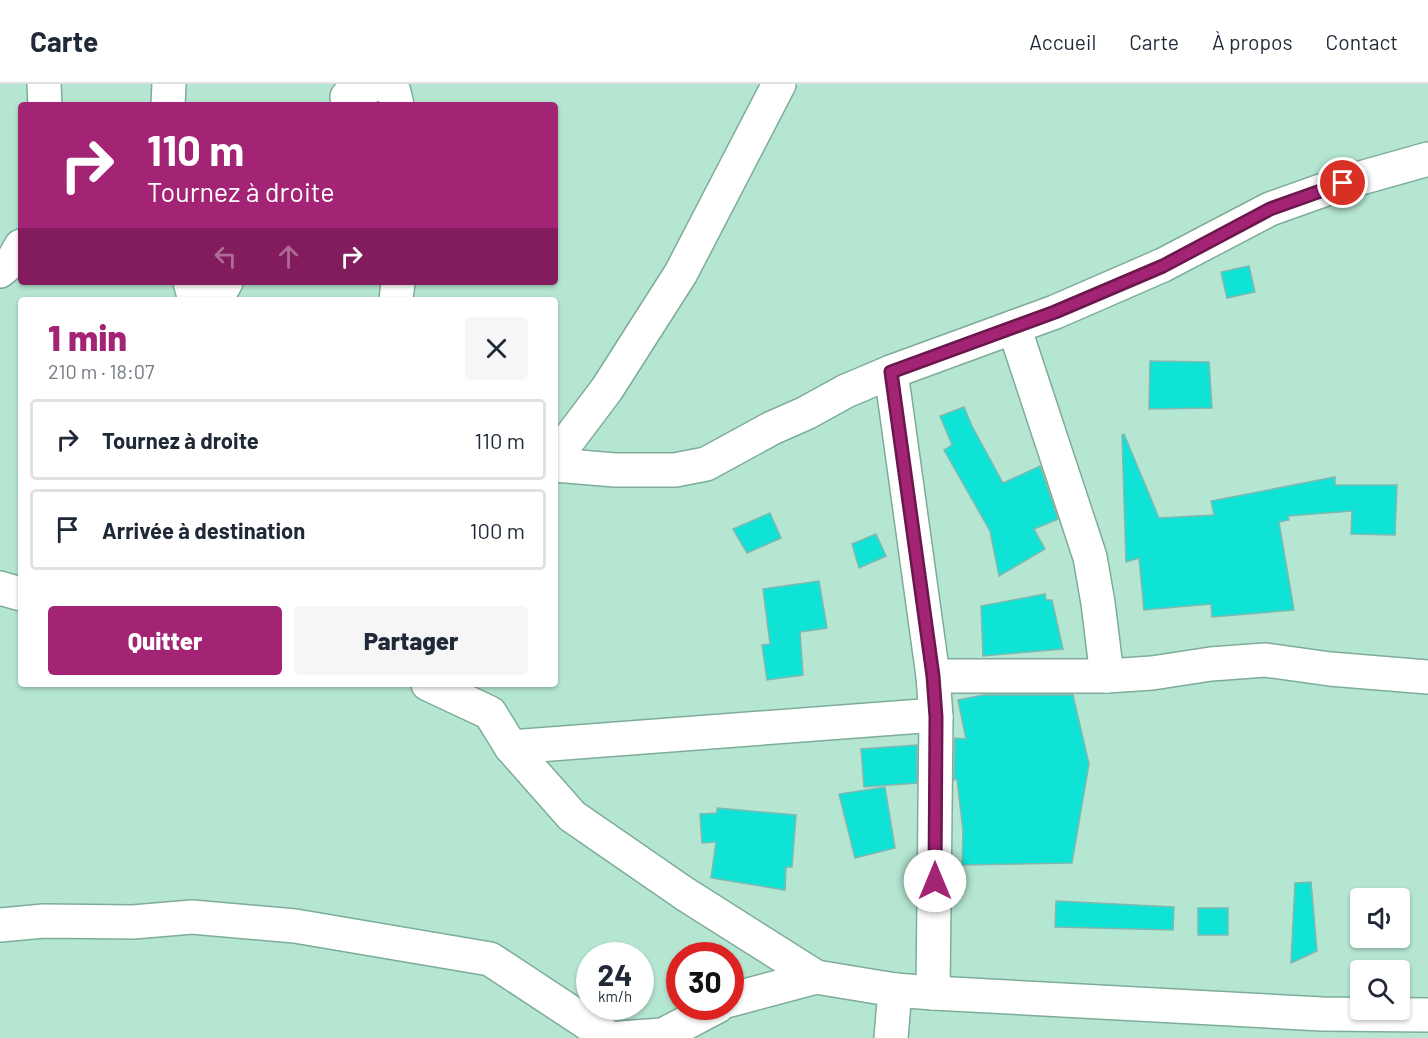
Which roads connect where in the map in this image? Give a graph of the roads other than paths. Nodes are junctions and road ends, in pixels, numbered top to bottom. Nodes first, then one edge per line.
1 (44, 84) edge
2 (169, 84) edge
3 (383, 84) edge
4 (765, 92) edge
5 (45, 102) edge
6 (168, 102) edge
7 (396, 102) edge
8 (1428, 159) edge
9 (18, 251) edge
10 (18, 267) edge
11 (0, 273) edge
12 (1014, 327) junction
13 (891, 372) junction
14 (558, 454) edge
15 (558, 465) edge
16 (0, 588) edge
17 (18, 593) edge
18 (933, 676) junction
19 (1107, 676) junction
20 (1428, 677) edge
21 (434, 687) edge
22 (936, 717) junction
23 (512, 747) junction
24 (0, 925) edge
25 (816, 978) junction
26 (895, 990) junction
27 (933, 993) junction
28 (744, 996) edge
29 (1428, 1015) edge
30 (691, 1020) edge
31 (610, 1038) edge
32 (620, 1038) edge
33 (891, 1038) edge

1 - 5 street
2 - 6 street
3 - 7 street
4 - 14 street
8 - 12 street
9 - 11 street
10 - 11 street
12 - 13 street
12 - 19 street
13 - 15 street
13 - 18 street
16 - 17 street
18 - 19 street
18 - 22 street
19 - 20 street
21 - 23 street
22 - 23 street
22 - 27 street
23 - 25 street
24 - 31 street
25 - 26 street
25 - 28 street
26 - 27 street
26 - 33 street
27 - 29 street
30 - 32 street

